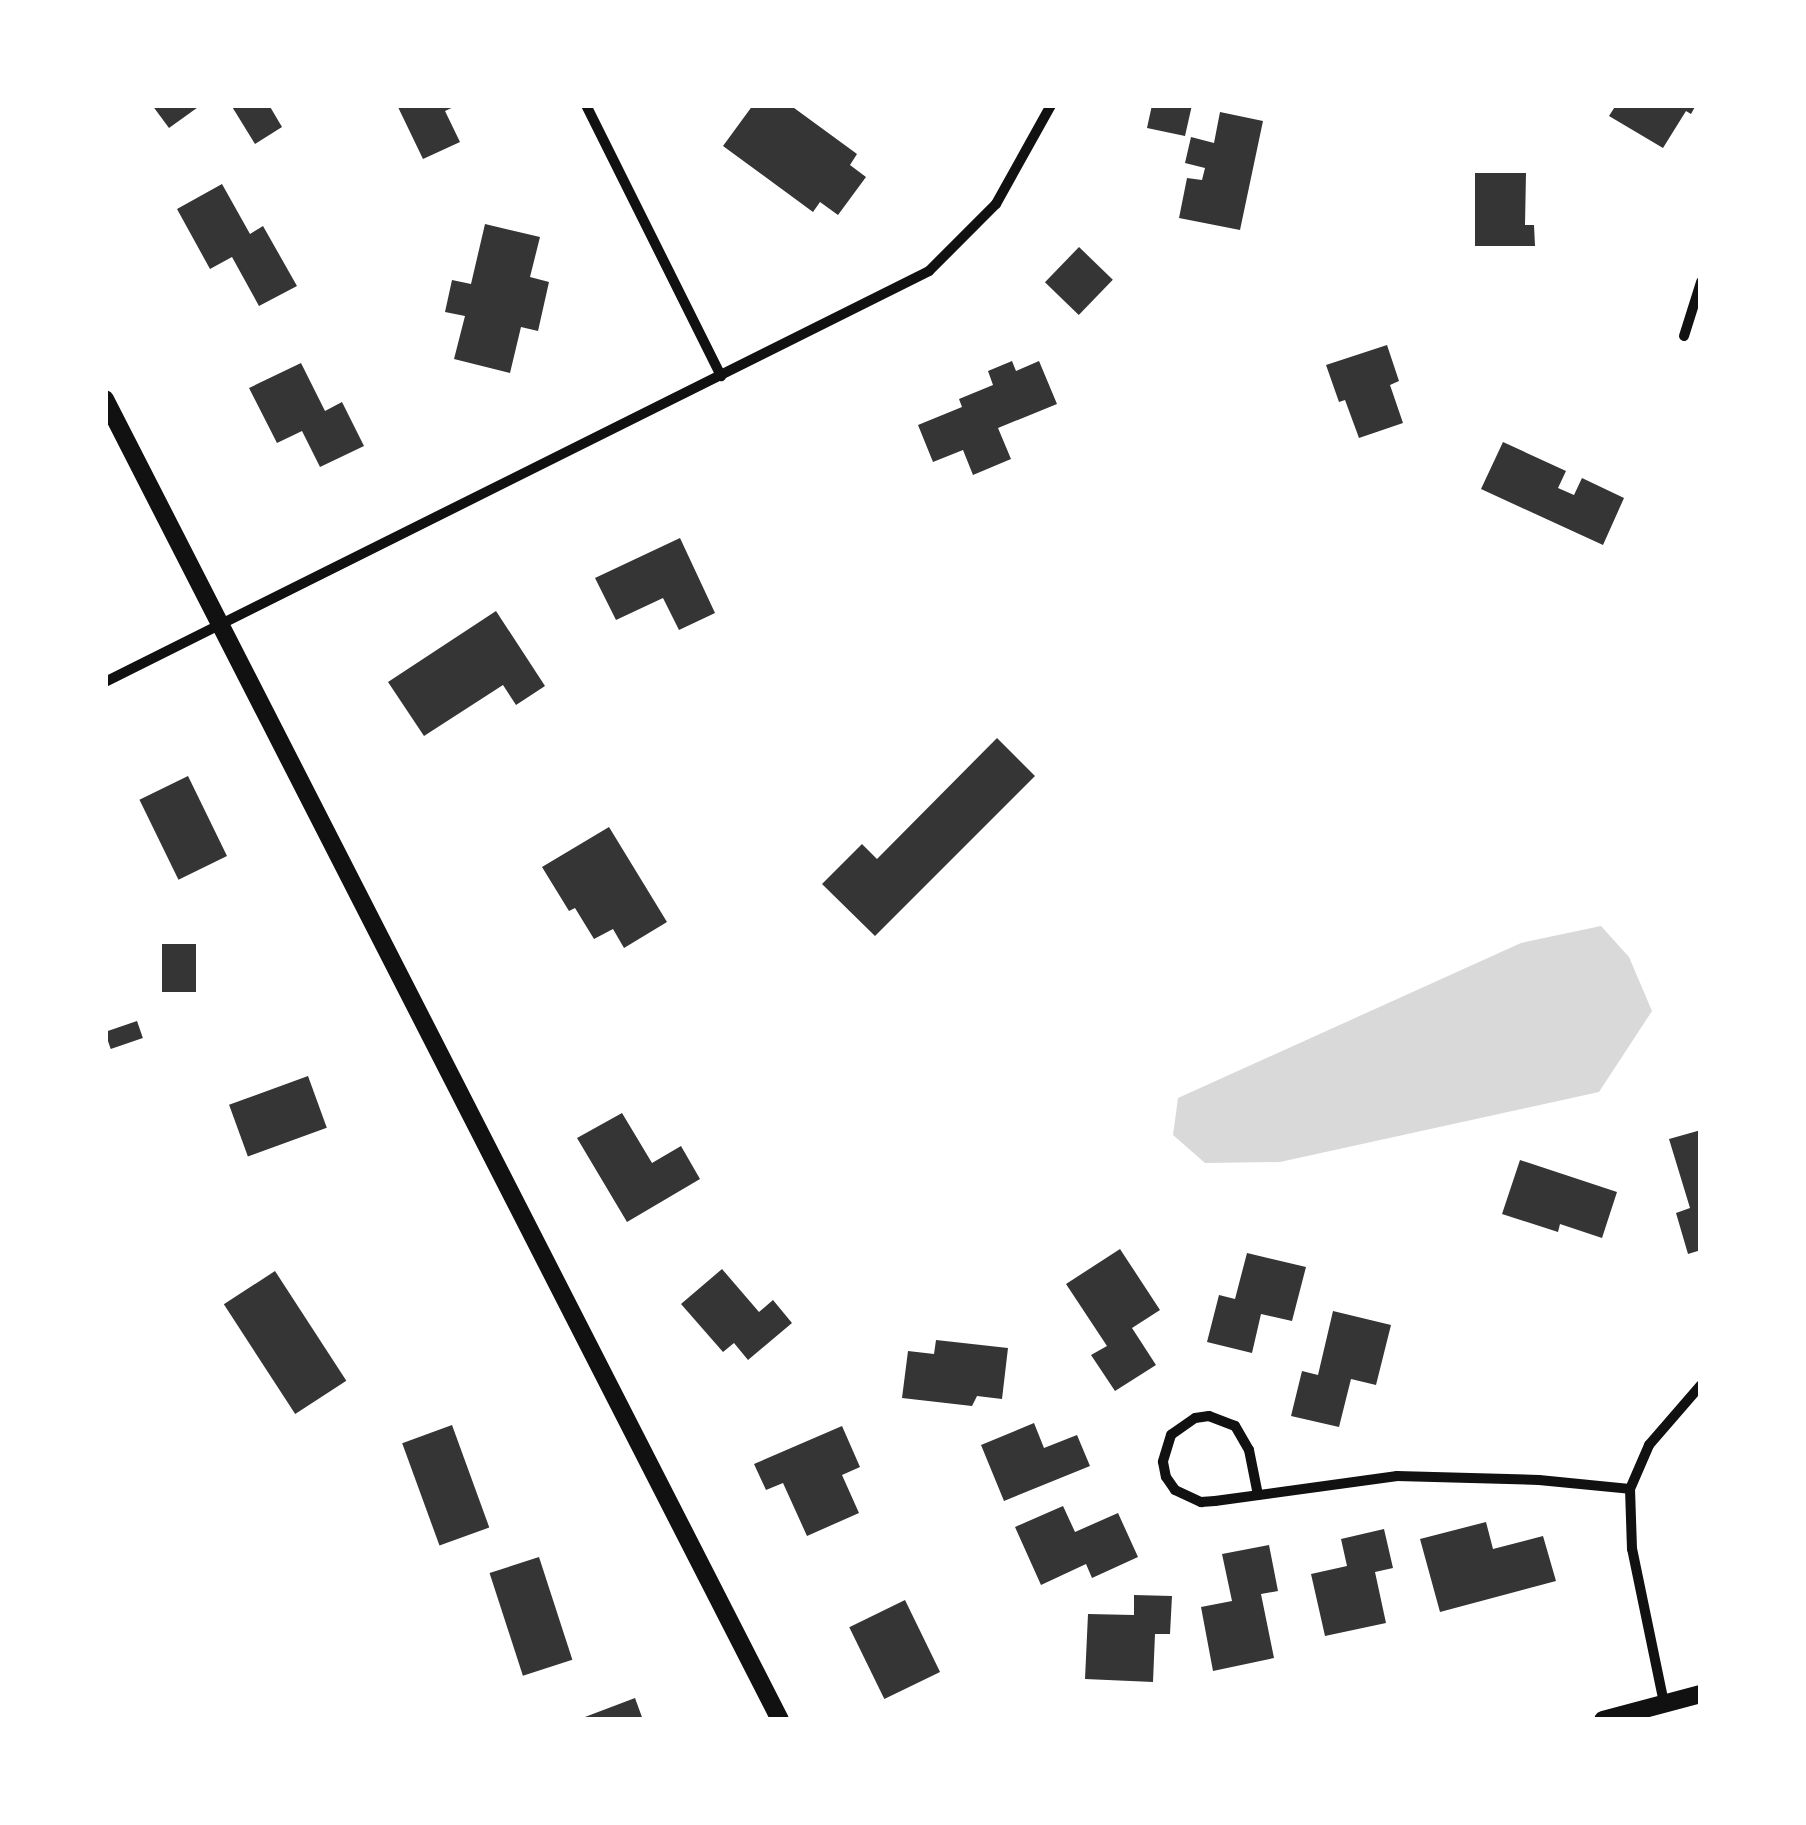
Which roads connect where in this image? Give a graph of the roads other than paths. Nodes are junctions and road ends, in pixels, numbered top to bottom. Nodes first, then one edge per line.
1 (586, 105) edge
2 (1051, 105) edge
3 (1701, 282) edge
4 (1684, 336) dead end
5 (721, 376) junction
6 (105, 399) edge
7 (220, 623) junction
8 (105, 682) edge
9 (1701, 1385) edge
10 (1630, 1489) junction
11 (1258, 1496) junction
12 (1701, 1694) edge
13 (1664, 1704) junction
14 (780, 1720) edge
15 (1603, 1720) edge

1 - 5 street
2 - 5 street
3 - 4 street
5 - 7 street
6 - 7 street
7 - 8 street
7 - 14 street
9 - 10 street
10 - 11 street
10 - 13 street
11 - 11 street
12 - 13 street
13 - 15 street

